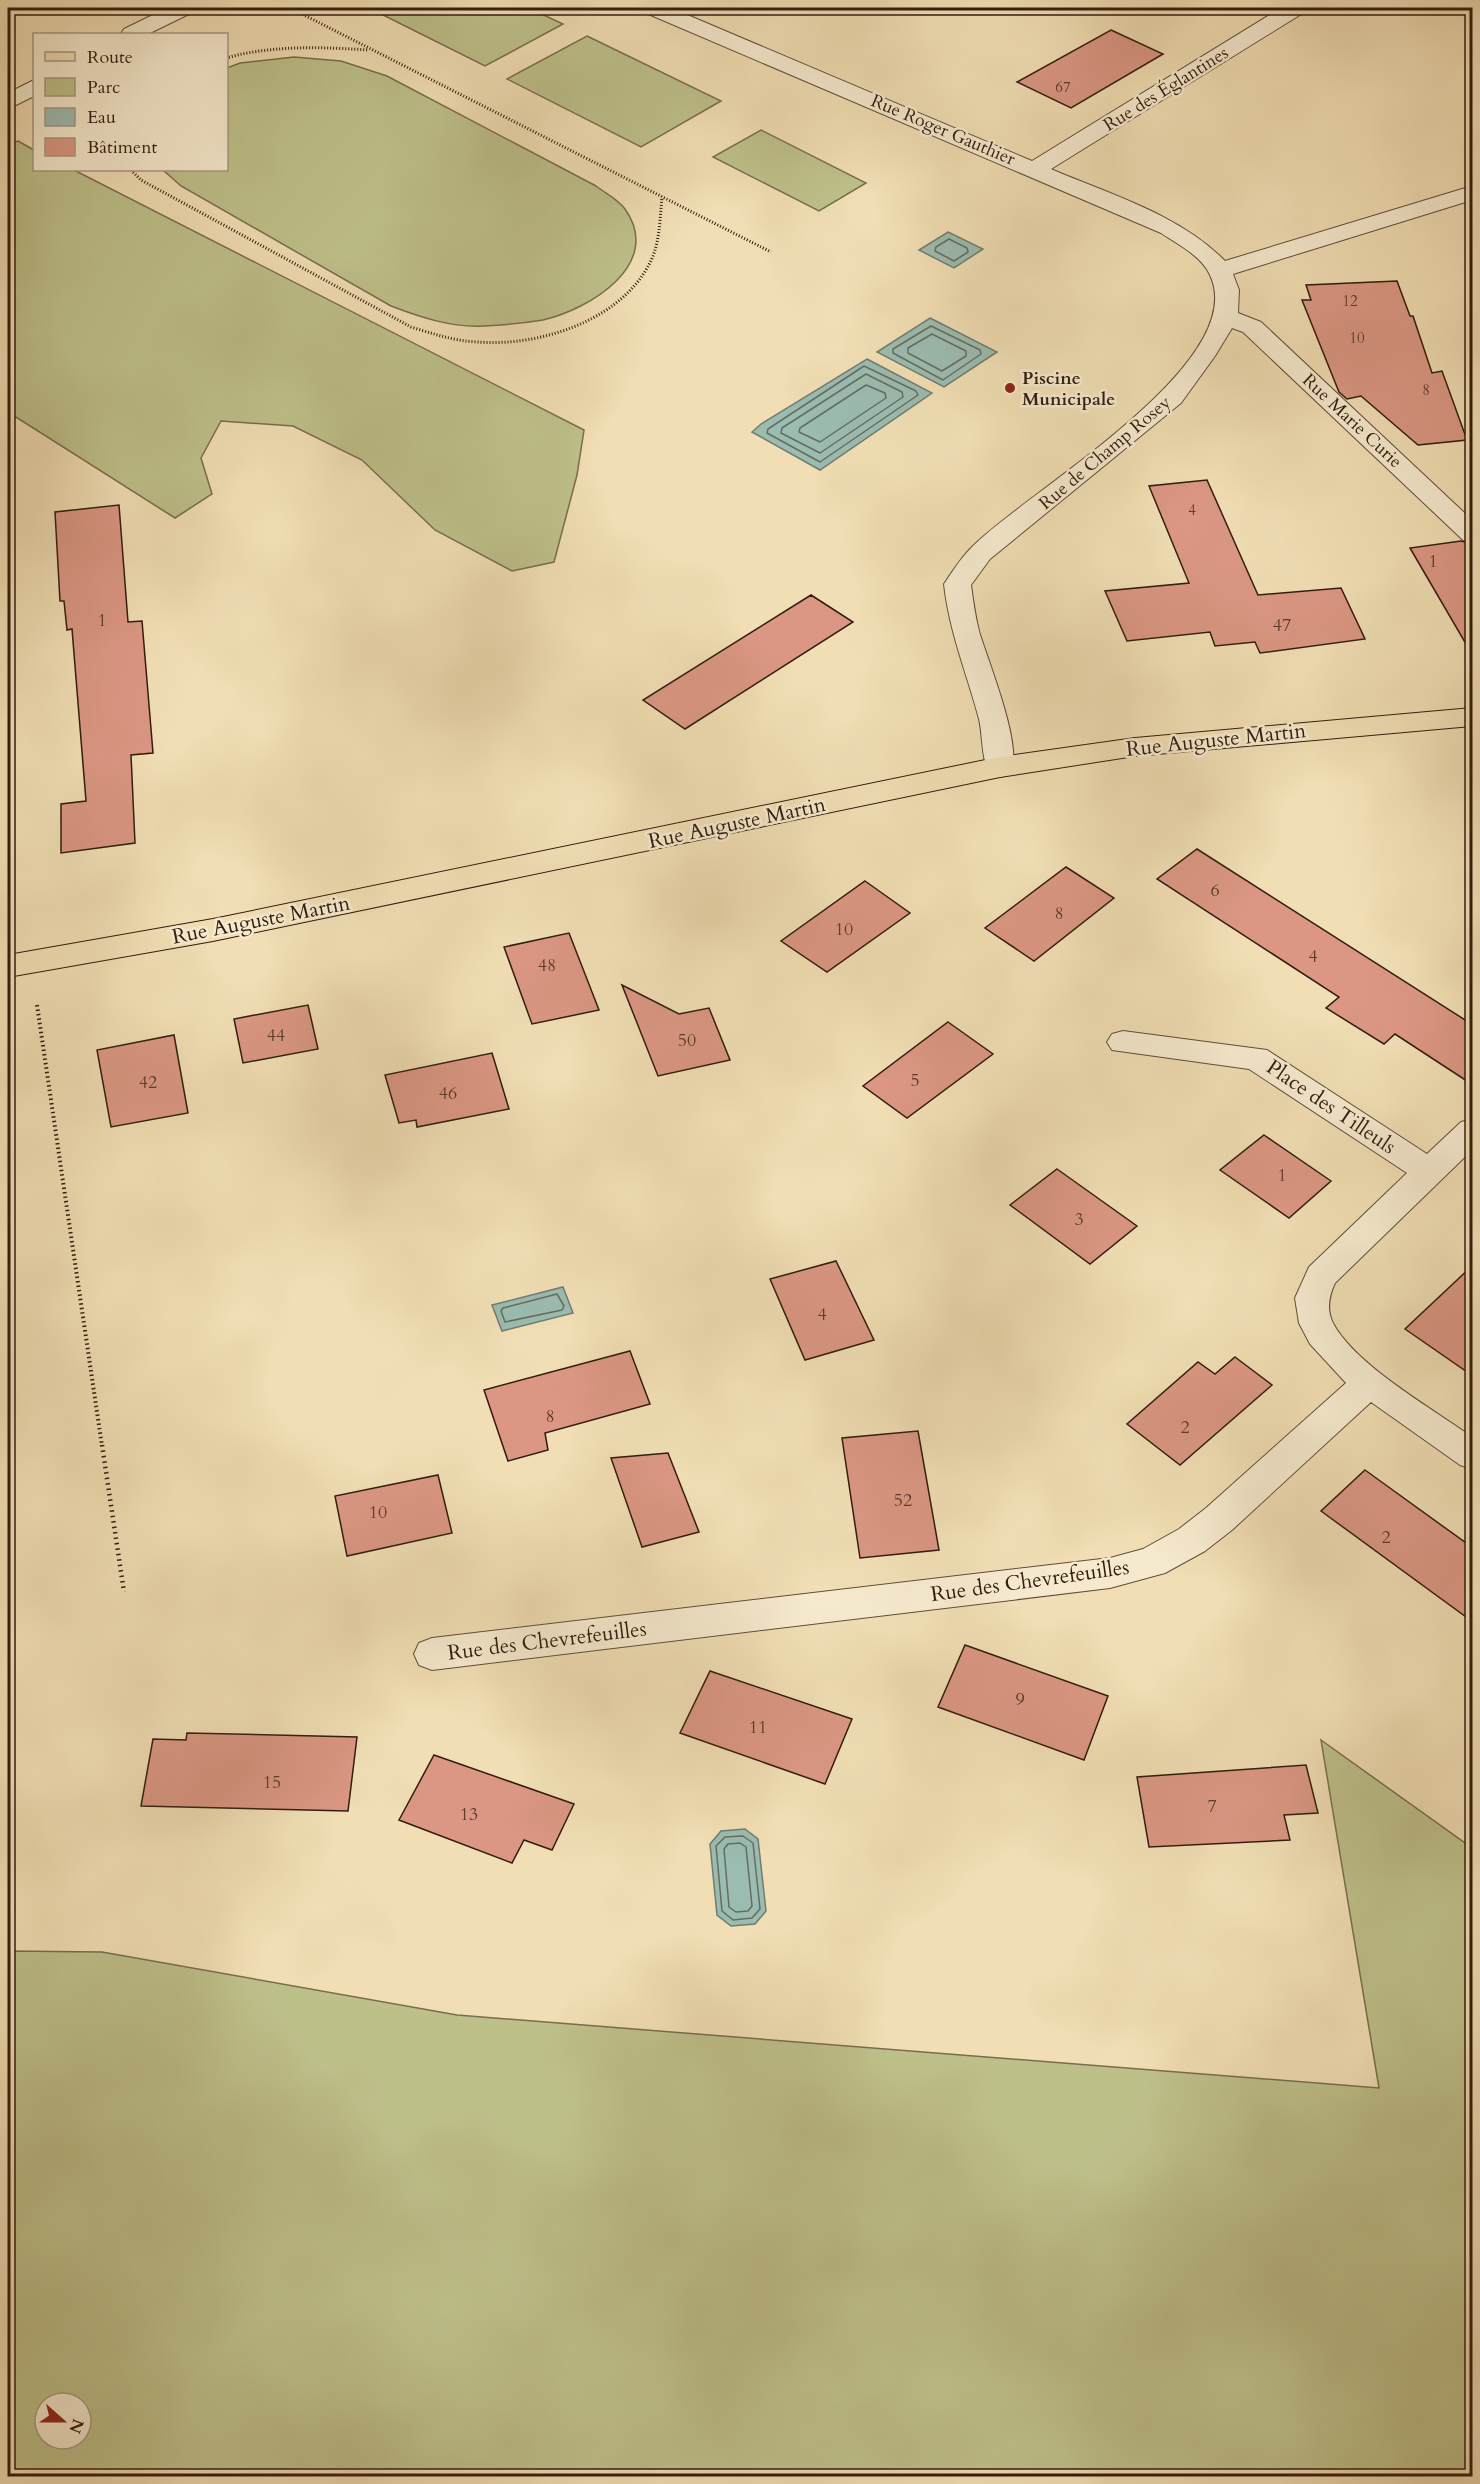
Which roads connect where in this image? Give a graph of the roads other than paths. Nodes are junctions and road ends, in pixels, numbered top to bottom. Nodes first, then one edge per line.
1 (183, 8) edge
2 (654, 8) edge
3 (1295, 8) edge
4 (134, 33) edge
5 (33, 88) edge
6 (8, 102) edge
7 (1036, 169) junction
8 (1473, 193) edge
9 (1221, 270) junction
10 (1226, 317) junction
11 (1473, 534) edge
12 (1473, 717) edge
13 (1000, 767) junction
14 (19, 964) edge
15 (1123, 1042) dead end
16 (1473, 1131) edge
17 (1428, 1171) junction
18 (1369, 1383) junction
19 (1473, 1455) edge
20 (432, 1654) dead end

1 - 4 street
2 - 7 street, Rue Roger Gauthier
3 - 7 street, Rue des Églantines
5 - 6 street
7 - 9 street, Rue Roger Gauthier
8 - 9 street
9 - 10 street
10 - 11 street, Rue Marie Curie
10 - 13 street, Rue de Champ Rosey
12 - 13 main road, Rue Auguste Martin
13 - 14 main road, Rue Auguste Martin
15 - 17 street, Place des Tilleuls
16 - 17 street
17 - 18 street
18 - 19 street
18 - 20 street, Rue des Chevrefeuilles

